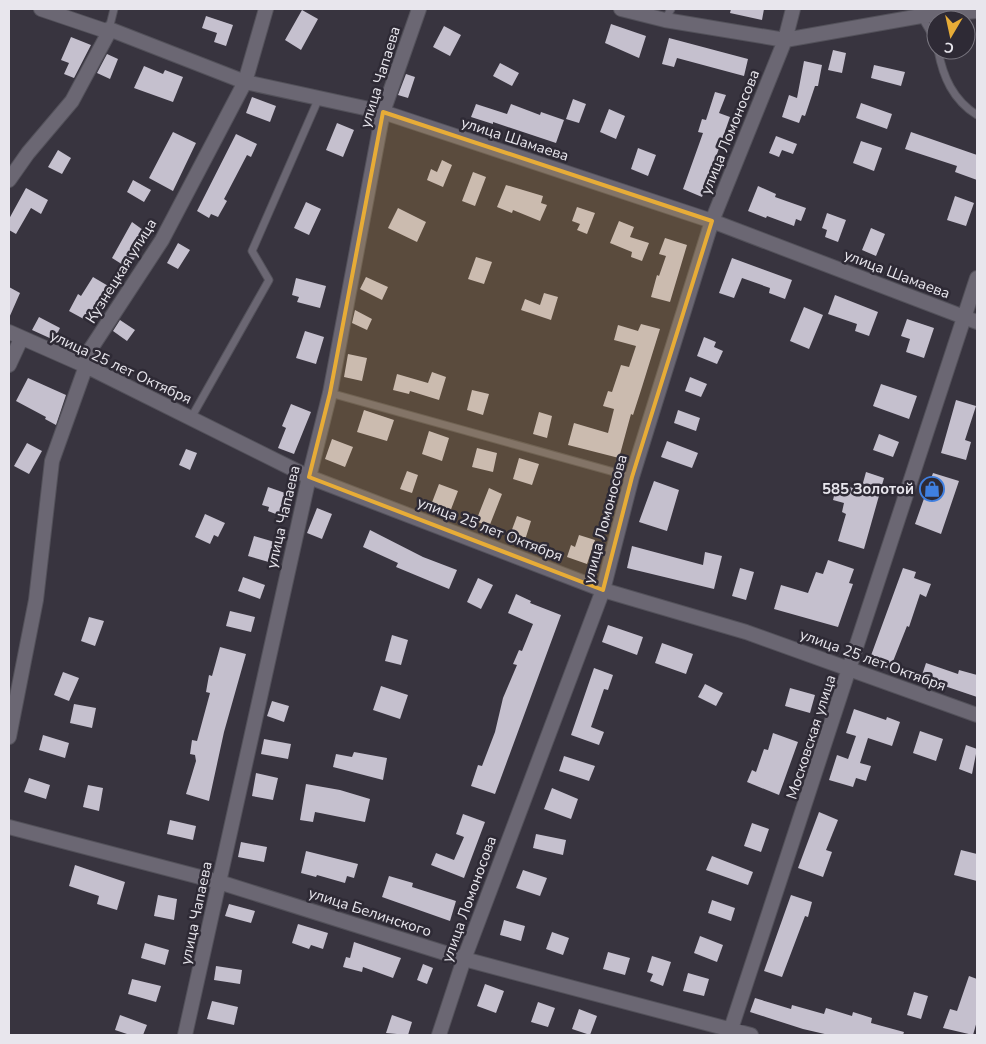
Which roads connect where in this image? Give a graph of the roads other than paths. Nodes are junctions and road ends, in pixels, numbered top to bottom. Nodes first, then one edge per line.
1 (41, 9) edge
2 (114, 9) edge
3 (266, 9) edge
4 (418, 9) edge
5 (621, 9) edge
6 (793, 9) edge
7 (977, 11) edge
8 (668, 14) edge
9 (921, 16) junction
10 (926, 24) edge
11 (109, 30) junction
12 (785, 40) junction
13 (940, 60) edge
14 (245, 82) junction
15 (318, 100) junction
16 (383, 112) junction
17 (977, 115) edge
18 (9, 180) edge
19 (712, 221) junction
20 (977, 278) edge
21 (964, 317) junction
22 (977, 322) edge
23 (15, 335) edge
24 (9, 365) edge
25 (86, 366) junction
26 (330, 393) junction
27 (191, 418) junction
28 (309, 477) junction
29 (632, 477) junction
30 (603, 590) junction
31 (850, 669) junction
32 (977, 715) edge
33 (9, 738) edge
34 (9, 827) edge
35 (219, 882) junction
36 (464, 959) junction
37 (730, 1032) edge
38 (185, 1035) edge
39 (439, 1035) edge
40 (751, 1035) edge

1 - 11 street, улица Шамаева
2 - 11 lane
3 - 14 street, Кузнецкая улица
4 - 16 street, улица Чапаева
5 - 8 street
6 - 12 street, улица Ломоносова
7 - 9 street
8 - 12 street
9 - 10 lane
9 - 12 street
11 - 14 street, улица Шамаева
11 - 18 street
12 - 19 street, улица Ломоносова
13 - 17 lane
14 - 15 street, улица Шамаева
14 - 25 street, Кузнецкая улица
15 - 16 street, улица Шамаева
15 - 27 lane
16 - 19 street, улица Шамаева
16 - 26 street, улица Чапаева
19 - 21 street, улица Шамаева
19 - 29 street, улица Ломоносова
20 - 21 street, Московская улица
21 - 22 street, улица Шамаева
21 - 31 street, Московская улица
23 - 24 street
23 - 25 street, улица 25 лет Октября
25 - 27 street, улица 25 лет Октября
25 - 33 street, Кузнецкая улица
26 - 28 street, улица Чапаева
26 - 29 lane
27 - 28 street, улица 25 лет Октября
28 - 30 street, улица 25 лет Октября
28 - 35 street, улица Чапаева
29 - 30 street, улица Ломоносова
30 - 31 street, улица 25 лет Октября
30 - 36 street, улица Ломоносова
31 - 32 street, улица 25 лет Октября
31 - 37 street, Московская улица
34 - 35 street, улица Белинского
35 - 36 street, улица Белинского
35 - 38 street, улица Чапаева
36 - 37 street, улица Белинского
36 - 39 street, улица Ломоносова
37 - 40 street, улица Белинского

